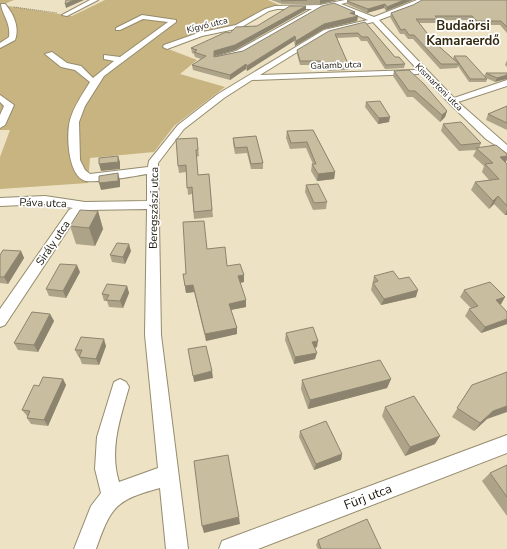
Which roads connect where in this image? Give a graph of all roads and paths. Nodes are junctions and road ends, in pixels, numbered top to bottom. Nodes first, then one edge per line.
1 (95, 0) edge
2 (328, 0) edge
3 (354, 0) edge
4 (422, 0) edge
5 (337, 4) junction
6 (12, 5) joint
7 (3, 7) edge
8 (320, 7) junction
9 (65, 15) joint
10 (375, 20) junction
11 (118, 29) dead end
12 (0, 46) edge
13 (167, 47) dead end
14 (49, 54) dead end
15 (107, 57) dead end
16 (218, 58) edge
17 (121, 60) junction
18 (423, 71) junction
19 (249, 78) junction
20 (95, 81) junction
21 (507, 83) edge
22 (0, 98) edge
23 (452, 101) junction
24 (0, 125) edge
25 (507, 150) edge
26 (153, 170) junction
27 (0, 202) edge
28 (153, 205) junction
29 (85, 206) junction
30 (0, 321) edge
31 (120, 387) dead end
32 (507, 444) edge
33 (169, 475) junction
34 (113, 498) junction
35 (85, 549) edge
36 (177, 549) edge
37 (230, 549) edge

1 - 9 street
2 - 5 street
3 - 5 street, Kígyó utca
4 - 10 street, Beregszászi utca
5 - 8 street, Kígyó utca
5 - 10 street
6 - 7 street
6 - 9 path
7 - 12 street
8 - 13 street, Kígyó utca
8 - 16 street, Kígyó utca
10 - 18 street, Kismartoni utca
10 - 19 street, Beregszászi utca
11 - 17 street
14 - 20 street
15 - 17 street
17 - 20 street
18 - 19 street, Galamb utca
18 - 23 street, Kismartoni utca
19 - 26 street, Beregszászi utca
20 - 26 street
21 - 23 street
22 - 24 street
23 - 25 street, Kismartoni utca
26 - 28 street, Beregszászi utca
27 - 29 street, Páva utca
28 - 29 street
28 - 33 street, Beregszászi utca
29 - 30 street, Sirály utca
31 - 34 street
32 - 37 street, Fürj utca
33 - 34 street
33 - 36 street, Beregszászi utca
34 - 35 street

